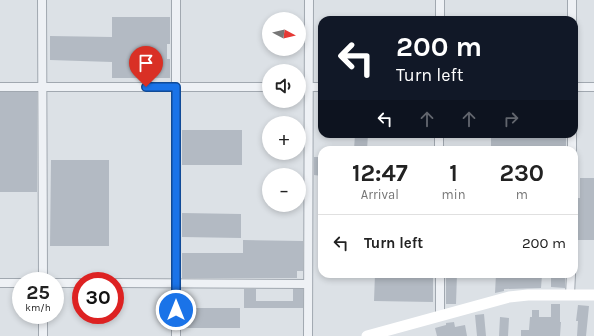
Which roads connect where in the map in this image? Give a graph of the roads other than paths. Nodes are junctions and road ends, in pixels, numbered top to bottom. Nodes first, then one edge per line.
1 (42, 0) edge
2 (176, 0) edge
3 (309, 0) edge
4 (440, 0) edge
5 (572, 0) edge
6 (440, 16) edge
7 (572, 16) edge
8 (0, 87) edge
9 (42, 87) junction
10 (176, 87) junction
11 (262, 87) edge
12 (309, 87) junction
13 (318, 87) edge
14 (578, 87) edge
15 (594, 87) edge
16 (42, 272) edge
17 (440, 278) edge
18 (570, 278) edge
19 (0, 283) edge
20 (124, 283) edge
21 (176, 283) junction
22 (12, 284) edge
23 (308, 284) junction
24 (570, 295) junction
25 (594, 295) edge
26 (440, 315) junction
27 (43, 324) edge
28 (385, 333) edge
29 (43, 336) edge
30 (176, 336) edge
31 (308, 336) edge
32 (367, 336) edge

1 - 9 street
2 - 10 street
3 - 12 street
4 - 6 street
5 - 7 street
8 - 9 street
9 - 10 street
9 - 16 street
10 - 11 street
10 - 21 street
12 - 13 street
12 - 23 street
14 - 15 street
17 - 26 street
18 - 24 street
19 - 22 street
20 - 21 street
21 - 23 street
21 - 30 street
23 - 31 street
24 - 25 main road
24 - 26 main road
26 - 28 main road
27 - 29 street
28 - 32 main road

